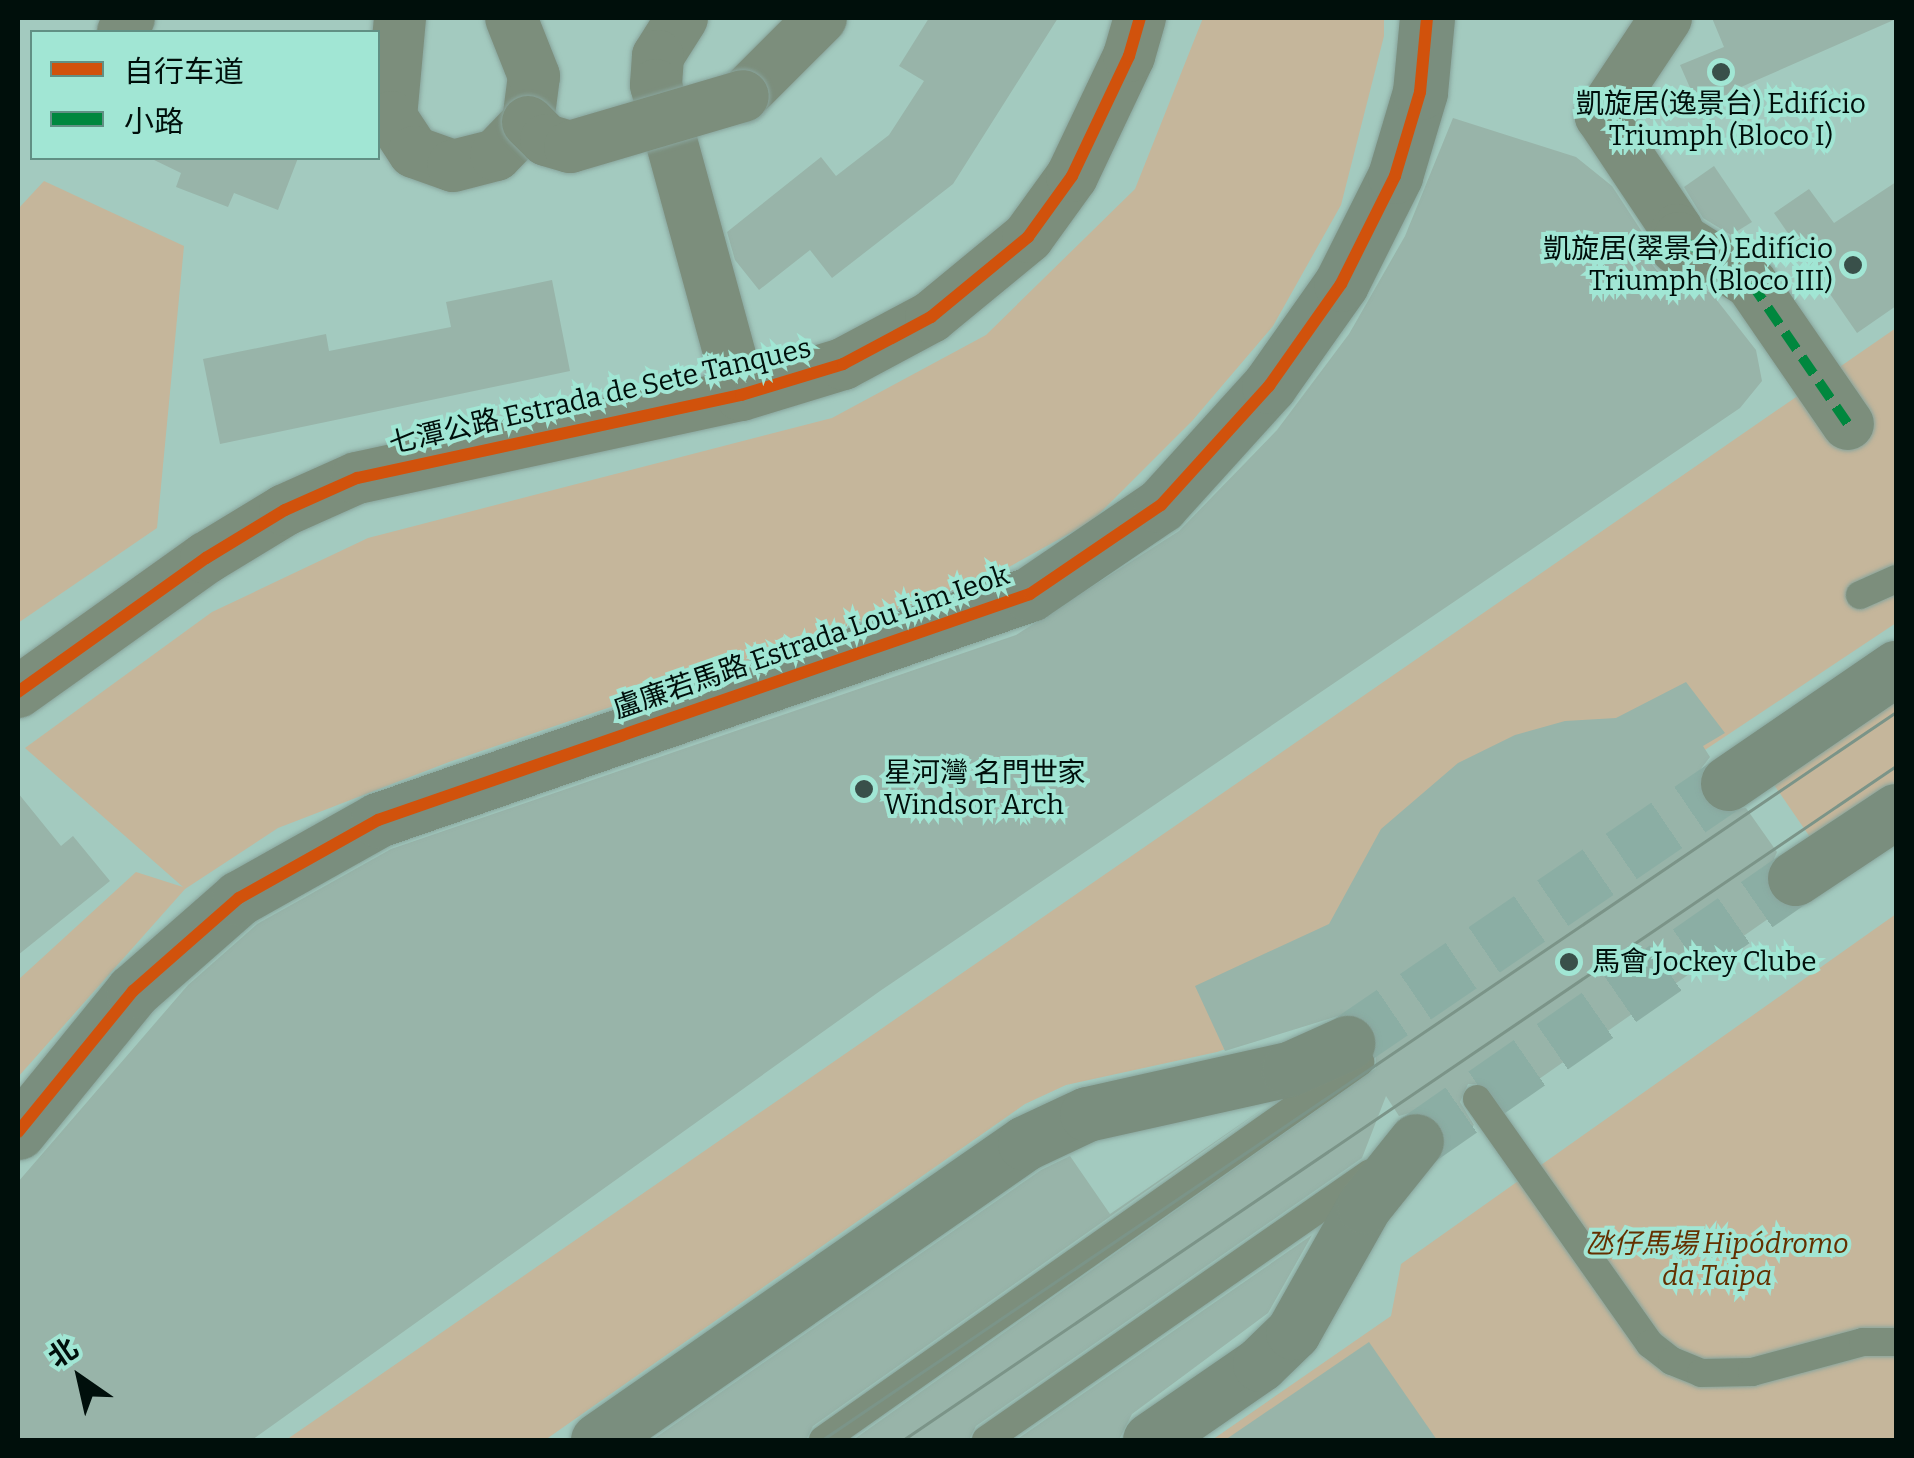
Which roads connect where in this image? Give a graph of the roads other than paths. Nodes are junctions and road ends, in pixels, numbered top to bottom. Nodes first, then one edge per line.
1 (400, 18) edge
2 (512, 18) edge
3 (682, 18) edge
4 (821, 18) edge
5 (1140, 18) edge
6 (1427, 18) edge
7 (1666, 18) edge
8 (528, 122) junction
9 (741, 395) junction
10 (1848, 424) dead end
11 (1896, 579) edge
12 (1860, 596) dead end
13 (1896, 668) edge
14 (18, 692) edge
15 (1728, 783) tunnel mouth
16 (1896, 812) edge
17 (1795, 878) tunnel mouth
18 (1354, 1052) joint
19 (1477, 1099) dead end
20 (18, 1132) edge
21 (1416, 1141) joint
22 (1896, 1342) edge
23 (598, 1440) edge
24 (823, 1440) edge
25 (986, 1440) edge
26 (1150, 1440) edge

1 - 8 street
2 - 8 street
3 - 9 street
4 - 8 street, bridge
5 - 9 street, 七潭公路 Estrada de Sete Tanques
6 - 20 street, 盧廉若馬路 Estrada Lou Lim Ieok
7 - 10 street
9 - 14 street, 七潭公路 Estrada de Sete Tanques
11 - 12 lane
13 - 15 street
16 - 17 street
18 - 23 street
18 - 24 lane
19 - 22 lane
21 - 25 lane
21 - 26 street

